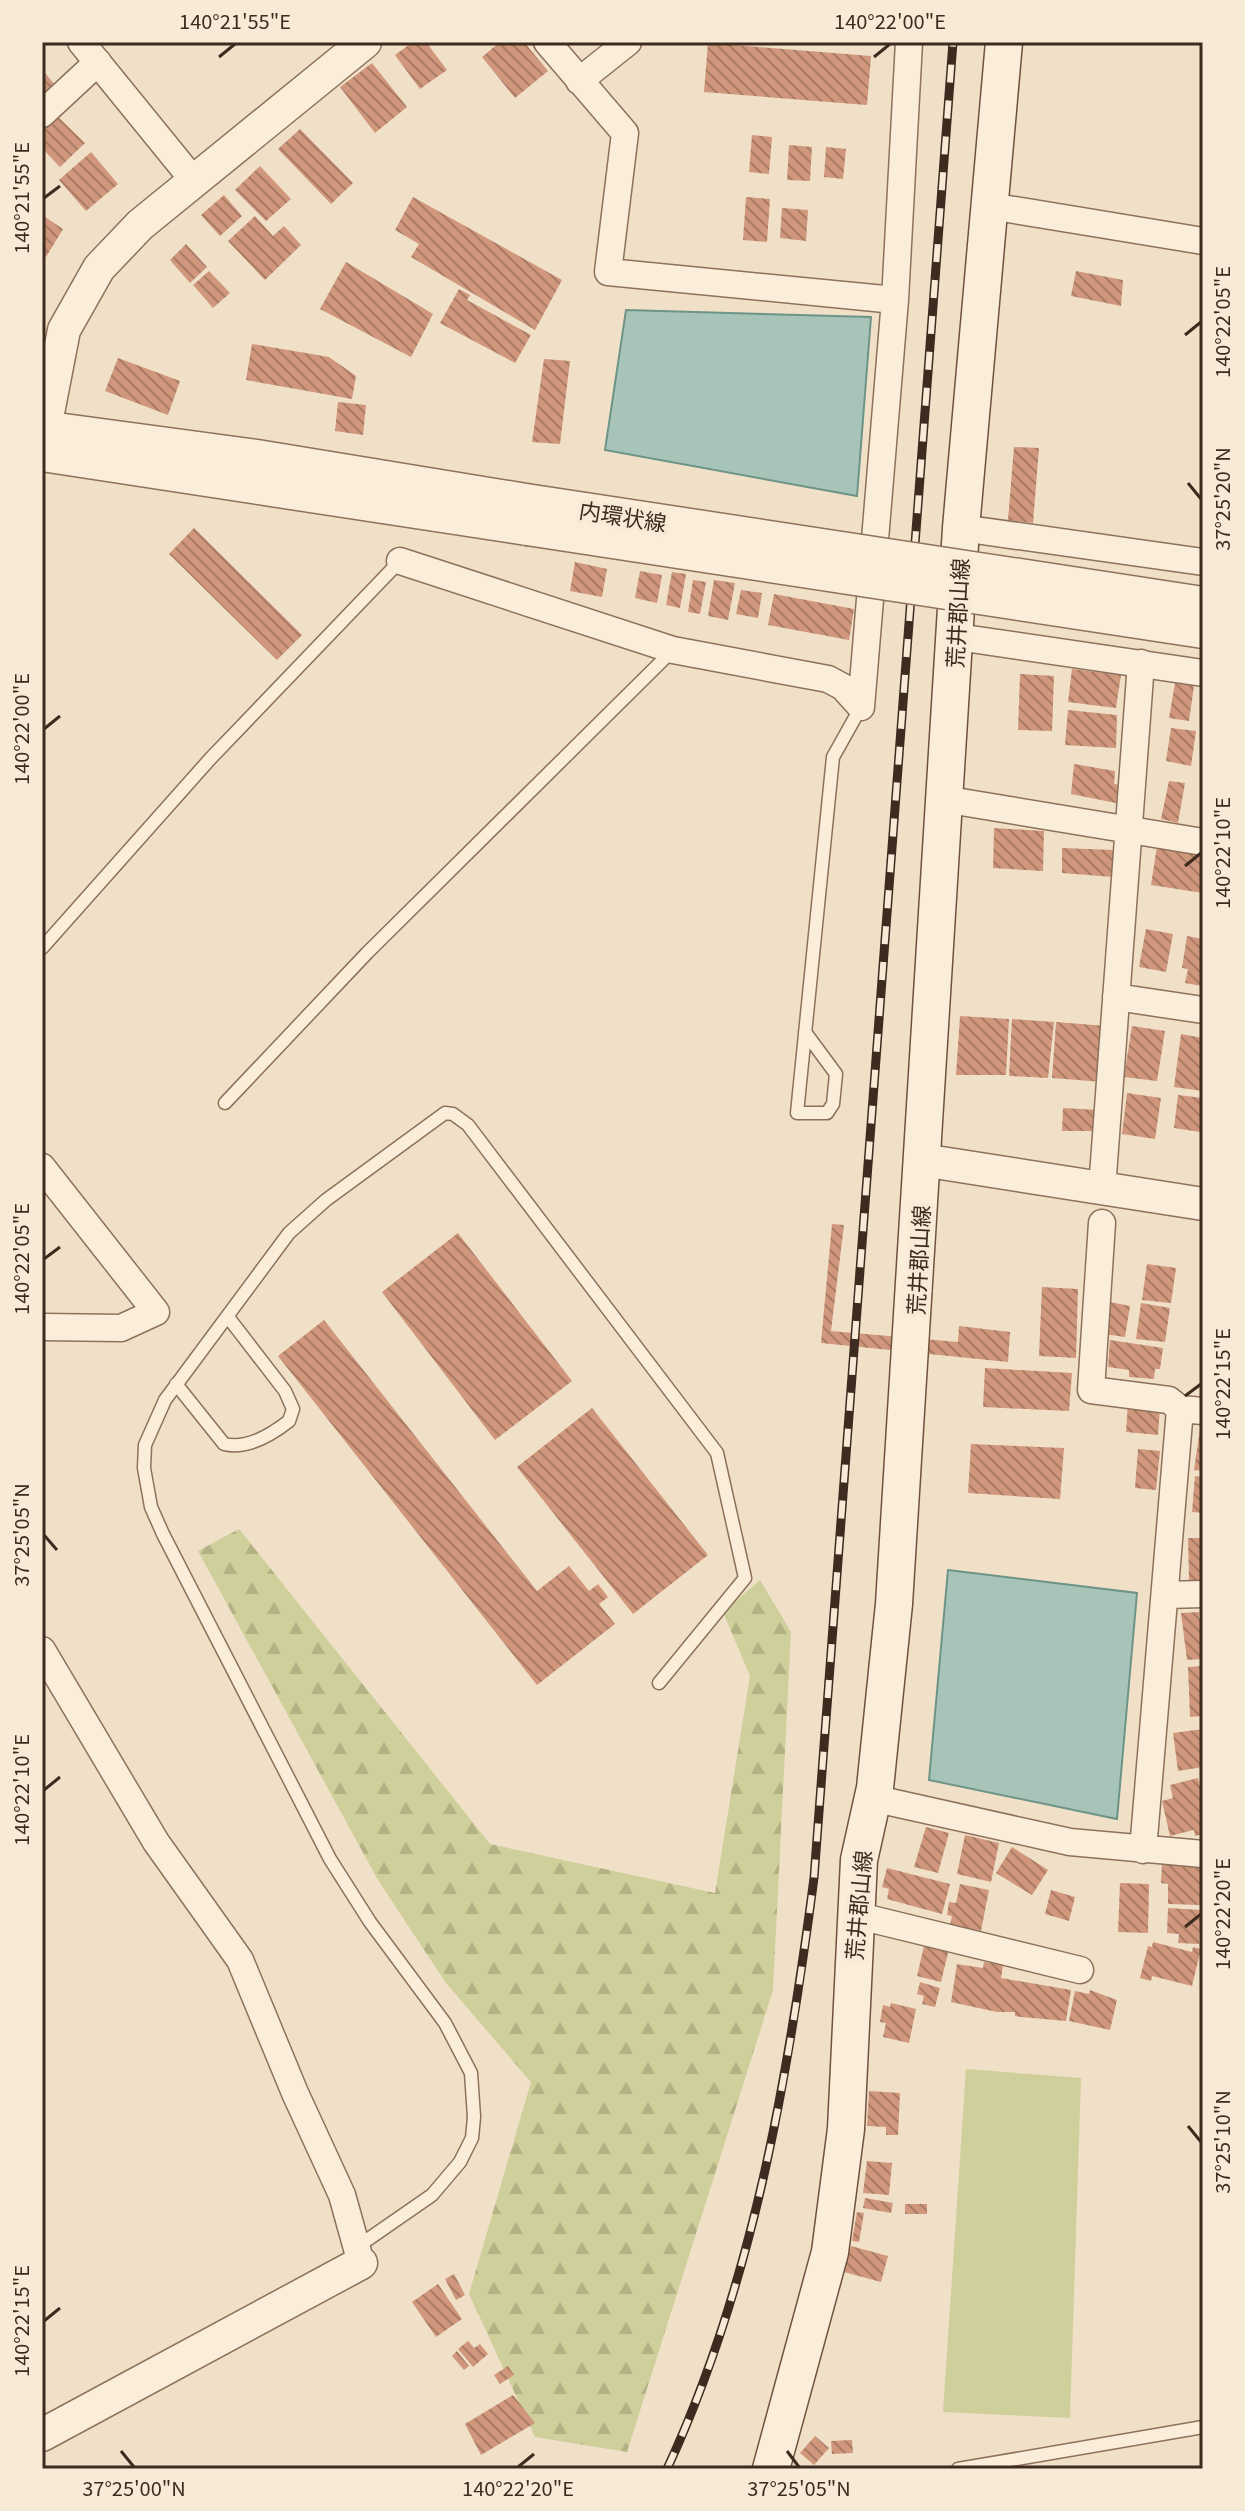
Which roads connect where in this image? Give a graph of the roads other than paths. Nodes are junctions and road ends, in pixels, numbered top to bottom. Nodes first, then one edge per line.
1 (365, 42) edge
2 (547, 42) edge
3 (628, 42) edge
4 (909, 42) edge
5 (1004, 42) edge
6 (90, 52) edge
7 (579, 81) junction
8 (42, 114) edge
9 (194, 181) junction
10 (990, 206) junction
11 (1203, 241) edge
12 (895, 300) junction
13 (43, 438) edge
14 (527, 515) junction
15 (961, 528) junction
16 (400, 561) joint
17 (1203, 562) edge
18 (1203, 603) edge
19 (1203, 632) edge
20 (957, 637) junction
21 (673, 650) junction
22 (1141, 663) junction
23 (1203, 673) edge
24 (861, 707) junction
25 (943, 799) junction
26 (1131, 832) junction
27 (1203, 842) edge
28 (42, 948) edge
29 (1116, 997) junction
30 (1203, 1010) edge
31 (805, 1032) junction
32 (225, 1103) dead end
33 (922, 1160) junction
34 (42, 1167) edge
35 (1102, 1189) junction
36 (1203, 1204) edge
37 (1102, 1223) dead end
38 (228, 1317) junction
39 (42, 1327) edge
40 (176, 1384) junction
41 (1192, 1410) edge
42 (1203, 1594) edge
43 (1165, 1595) junction
44 (42, 1650) edge
45 (659, 1683) dead end
46 (872, 1798) junction
47 (1143, 1850) junction
48 (1203, 1854) edge
49 (855, 1915) junction
50 (1080, 1970) dead end
51 (359, 2255) junction
52 (1203, 2427) edge
53 (42, 2435) edge
54 (771, 2469) edge
55 (958, 2469) edge

1 - 9 street
2 - 7 street
3 - 7 street
4 - 12 street
5 - 10 main road, 荒井郡山線
6 - 8 street
6 - 9 street
7 - 12 street
9 - 13 street
10 - 11 street
10 - 15 main road, 荒井郡山線
12 - 24 street
13 - 14 street, 内環状線
14 - 18 street, 内環状線, bridge
14 - 19 street, bridge
15 - 17 street
15 - 20 main road, 荒井郡山線
16 - 21 street
16 - 28 lane
20 - 22 street
20 - 25 main road, 荒井郡山線
21 - 24 street
21 - 32 lane
22 - 23 street
22 - 26 street
24 - 31 lane
25 - 26 street
25 - 33 main road, 荒井郡山線
26 - 27 street
26 - 29 street
29 - 30 street
29 - 35 street
31 - 31 lane
33 - 35 street
33 - 46 main road, 荒井郡山線
34 - 39 street
35 - 36 street
37 - 41 street
38 - 40 lane
38 - 40 lane
38 - 45 lane
40 - 51 lane
41 - 43 street
42 - 43 street
43 - 47 street
44 - 51 street
46 - 47 street
46 - 49 main road, 荒井郡山線
47 - 48 street
49 - 50 street
49 - 54 main road, 荒井郡山線
51 - 53 street
52 - 55 lane

